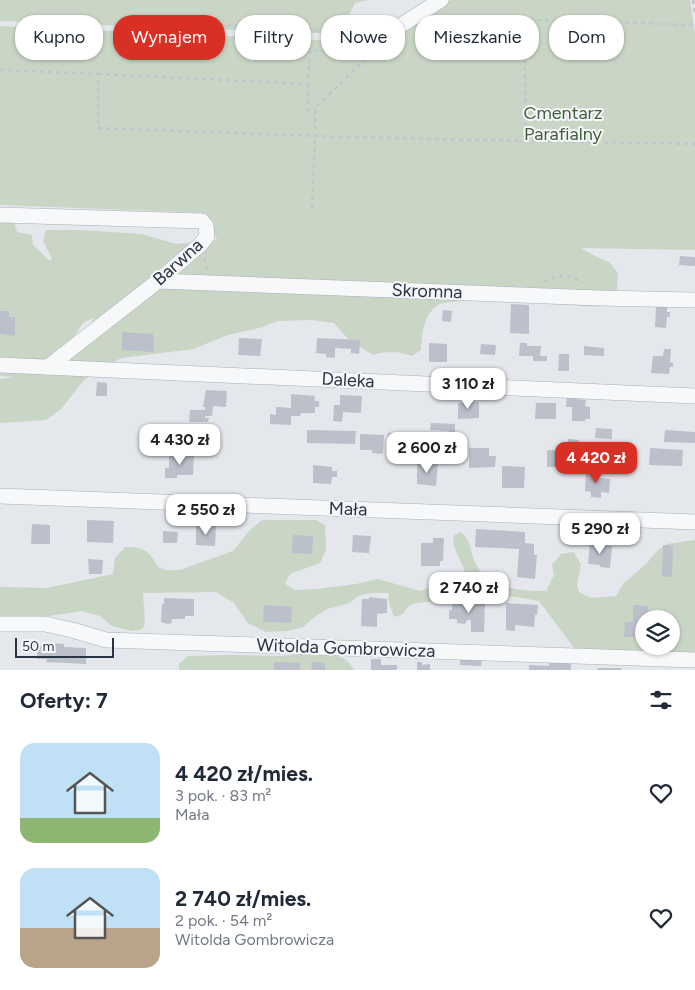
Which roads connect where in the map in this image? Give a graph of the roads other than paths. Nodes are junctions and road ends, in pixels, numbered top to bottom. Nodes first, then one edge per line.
1 (440, 0) edge
2 (405, 26) edge
3 (0, 215) edge
4 (158, 282) junction
5 (695, 300) edge
6 (0, 365) edge
7 (48, 367) junction
8 (695, 396) edge
9 (0, 496) edge
10 (695, 522) edge
11 (0, 624) edge
12 (695, 660) edge

1 - 2 street
3 - 4 street, Barwna
4 - 5 street, Skromna
4 - 7 street, Barwna
6 - 7 street, Daleka
7 - 8 street, Daleka
9 - 10 street, Mała
11 - 12 street, Witolda Gombrowicza

